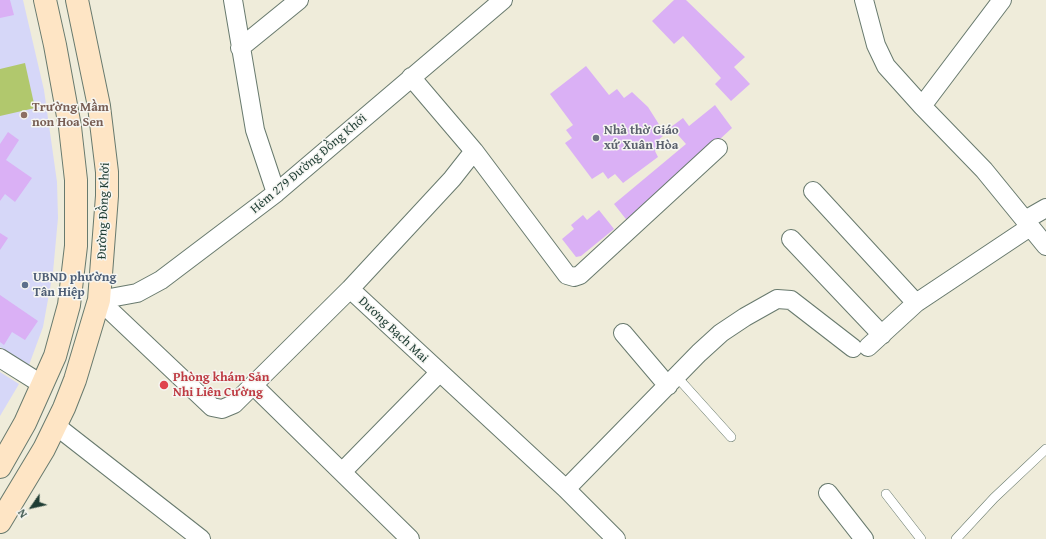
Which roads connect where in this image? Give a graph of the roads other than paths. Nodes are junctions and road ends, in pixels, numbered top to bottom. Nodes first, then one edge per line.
1 (45, 0) edge
2 (77, 0) edge
3 (233, 0) edge
4 (299, 0) edge
5 (864, 0) edge
6 (1002, 0) edge
7 (501, 1) edge
8 (240, 48) junction
9 (411, 78) junction
10 (922, 106) junction
11 (718, 148) dead end
12 (474, 151) junction
13 (813, 191) dead end
14 (276, 193) junction
15 (1046, 208) edge
16 (1027, 223) junction
17 (791, 239) dead end
18 (1046, 246) edge
19 (350, 289) junction
20 (99, 300) junction
21 (916, 303) junction
22 (623, 333) dead end
23 (882, 335) junction
24 (0, 358) edge
25 (439, 373) junction
26 (673, 381) junction
27 (44, 385) junction
28 (254, 386) junction
29 (55, 425) junction
30 (731, 437) dead end
31 (1046, 449) edge
32 (0, 467) edge
33 (342, 472) junction
34 (566, 489) junction
35 (828, 493) dead end
36 (886, 494) dead end
37 (0, 522) edge
38 (192, 536) edge
39 (410, 539) edge
40 (616, 539) edge
41 (864, 539) edge
42 (921, 539) edge
43 (956, 539) edge

1 - 27 main road, Đường Đồng Khởi
2 - 20 main road, Đường Đồng Khởi
3 - 8 street
4 - 8 street
5 - 10 street
6 - 10 street
7 - 9 street, Hẻm 279 Đường Đồng Khởi
8 - 14 street
9 - 12 street
9 - 14 street, Hẻm 279 Đường Đồng Khởi
10 - 16 street
11 - 12 street
12 - 19 street
13 - 21 street
14 - 20 street, Hẻm 279 Đường Đồng Khởi
15 - 16 street
16 - 18 street
16 - 21 street
17 - 23 street
19 - 25 street, Dương Bạch Mai
19 - 28 street, Dương Bạch Mai
20 - 28 street, Dương Bạch Mai
20 - 29 main road, Đường Đồng Khởi
21 - 23 street
22 - 26 street
23 - 26 street
24 - 27 street
25 - 33 street
25 - 34 street, Dương Bạch Mai
26 - 30 lane
26 - 34 street
27 - 32 main road, Đường Đồng Khởi
28 - 33 street
29 - 37 main road, Đường Đồng Khởi
29 - 38 street
31 - 43 lane
33 - 39 street
34 - 40 street, Dương Bạch Mai
35 - 41 street
36 - 42 lane

